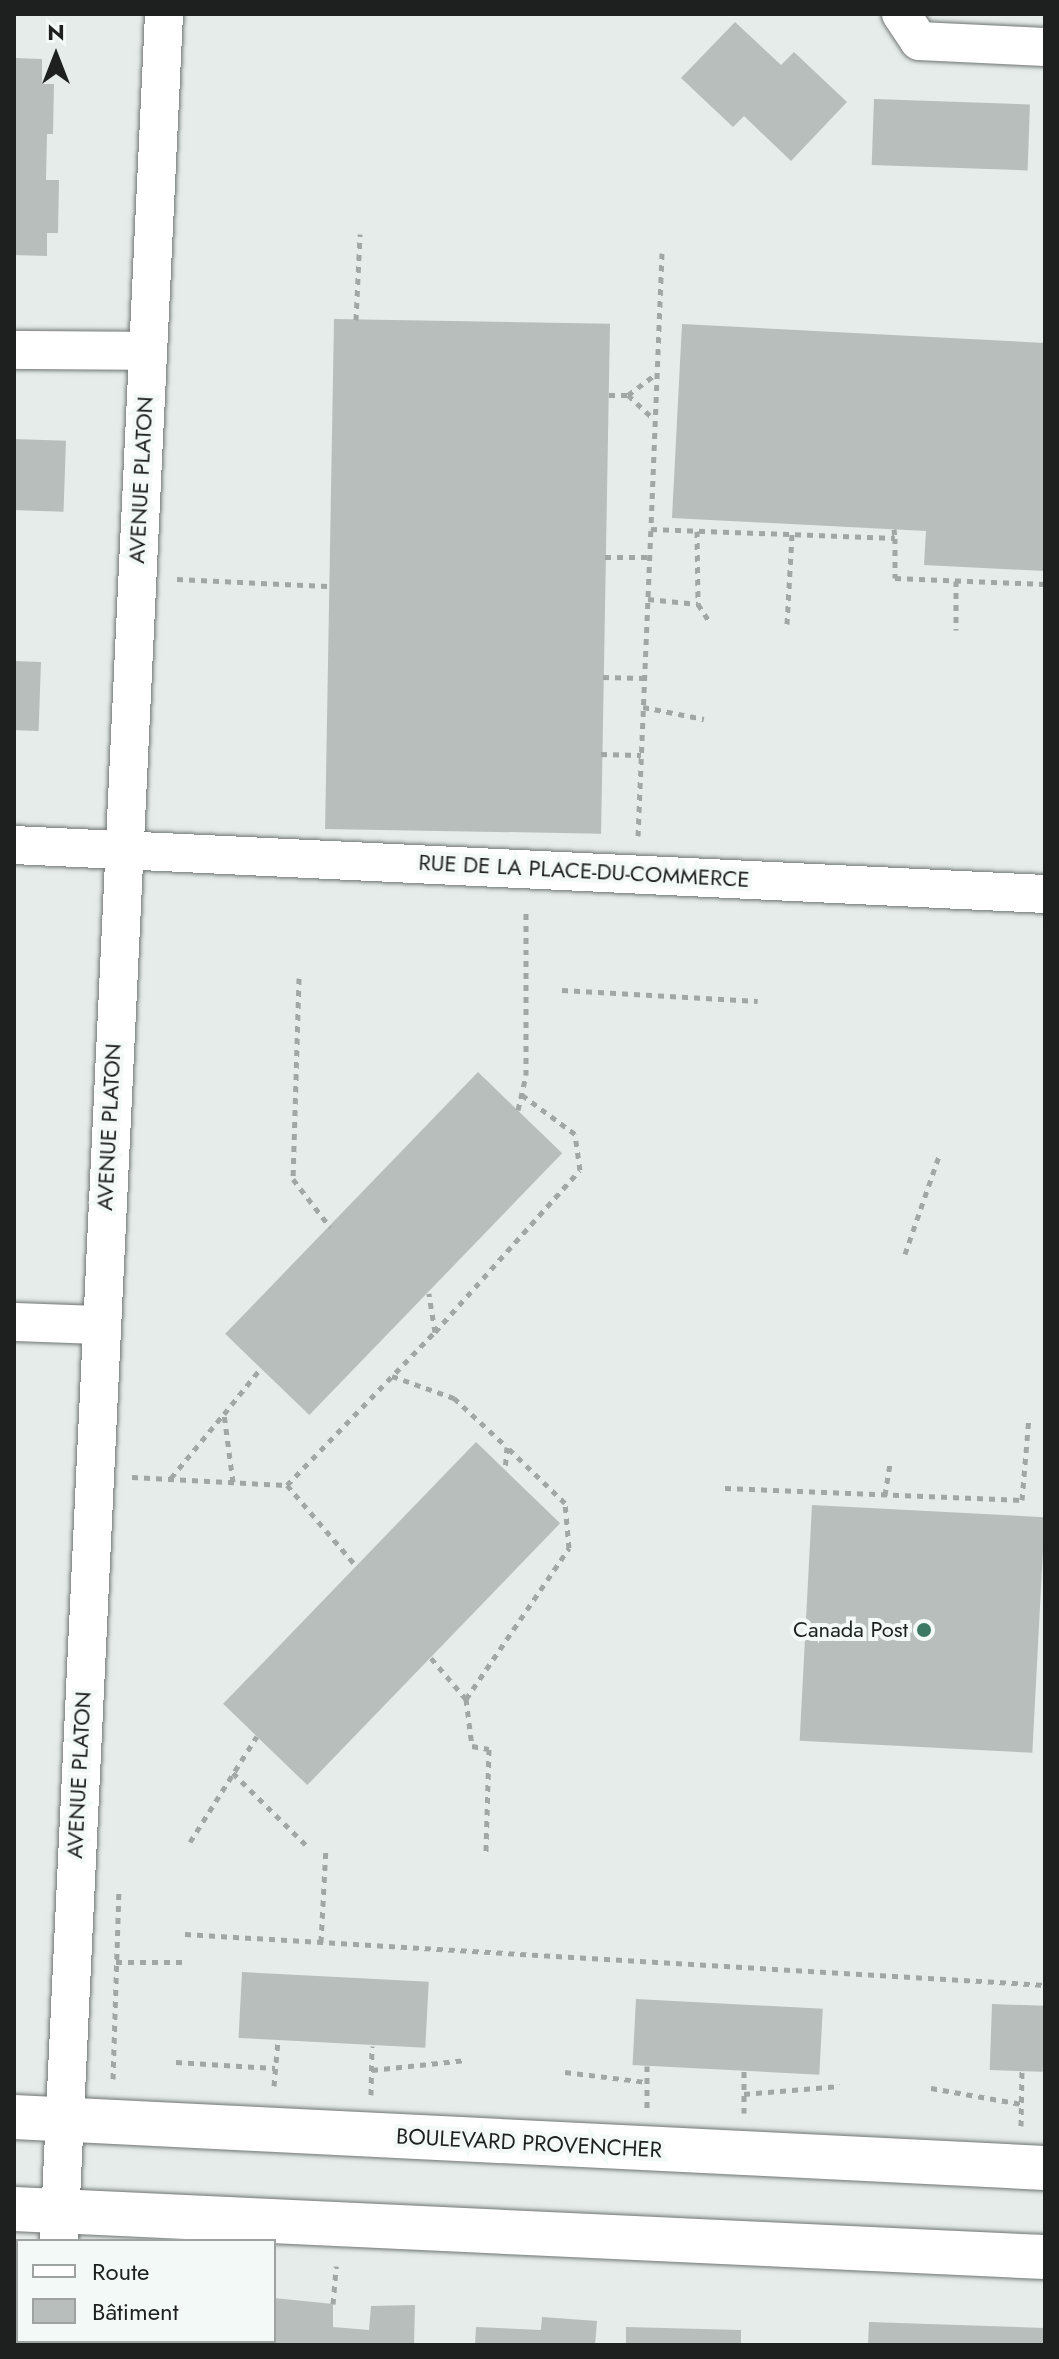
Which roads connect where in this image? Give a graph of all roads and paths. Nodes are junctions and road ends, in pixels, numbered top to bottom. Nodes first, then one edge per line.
1 (164, 14) edge
2 (901, 14) edge
3 (1045, 47) edge
4 (360, 234) dead end
5 (662, 253) dead end
6 (356, 320) dead end
7 (14, 350) edge
8 (147, 351) junction
9 (657, 373) junction
10 (609, 395) dead end
11 (628, 395) junction
12 (655, 420) junction
13 (651, 529) junction
14 (894, 529) dead end
15 (697, 531) junction
16 (792, 534) junction
17 (895, 538) junction
18 (605, 557) dead end
19 (649, 557) junction
20 (136, 578) junction
21 (956, 581) junction
22 (1045, 584) edge
23 (328, 586) dead end
24 (648, 599) junction
25 (698, 604) junction
26 (709, 621) dead end
27 (787, 624) dead end
28 (956, 630) dead end
29 (603, 677) dead end
30 (644, 678) junction
31 (643, 707) junction
32 (704, 719) dead end
33 (601, 754) dead end
34 (641, 755) junction
35 (14, 845) edge
36 (123, 849) junction
37 (526, 868) junction
38 (637, 874) junction
39 (1045, 894) edge
40 (299, 978) dead end
41 (562, 990) dead end
42 (758, 1001) dead end
43 (521, 1094) junction
44 (518, 1110) dead end
45 (939, 1156) dead end
46 (330, 1227) dead end
47 (905, 1254) dead end
48 (429, 1293) dead end
49 (14, 1322) edge
50 (100, 1325) junction
51 (435, 1332) junction
52 (261, 1368) dead end
53 (392, 1376) junction
54 (224, 1414) junction
55 (1029, 1417) dead end
56 (507, 1447) junction
57 (890, 1464) dead end
58 (505, 1469) dead end
59 (93, 1475) junction
60 (171, 1479) junction
61 (233, 1482) junction
62 (287, 1485) junction
63 (725, 1488) dead end
64 (885, 1495) junction
65 (357, 1567) dead end
66 (431, 1658) dead end
67 (466, 1699) junction
68 (257, 1736) dead end
69 (233, 1773) junction
70 (190, 1842) dead end
71 (307, 1846) dead end
72 (326, 1847) dead end
73 (486, 1853) dead end
74 (185, 1934) dead end
75 (321, 1942) junction
76 (71, 1961) junction
77 (183, 1962) dead end
78 (1045, 1985) edge
79 (466, 2060) dead end
80 (176, 2062) dead end
81 (275, 2068) dead end
82 (372, 2070) dead end
83 (1022, 2071) dead end
84 (565, 2072) dead end
85 (647, 2082) dead end
86 (840, 2086) dead end
87 (931, 2088) dead end
88 (744, 2094) dead end
89 (1022, 2104) junction
90 (14, 2117) edge
91 (63, 2122) junction
92 (1033, 2167) edge
93 (14, 2209) edge
94 (60, 2226) edge
95 (1045, 2257) edge

1 - 8 street, AVENUE PLATON
2 - 3 street
4 - 6 path
5 - 9 path
7 - 8 street
8 - 20 street, AVENUE PLATON
9 - 11 path
9 - 12 path
10 - 11 path
11 - 12 path
12 - 13 path
13 - 15 path
13 - 19 path
14 - 17 path
15 - 16 path
15 - 25 path
16 - 17 path
16 - 27 path
17 - 21 path
18 - 19 path
19 - 24 path
20 - 23 path
20 - 36 street, AVENUE PLATON
21 - 22 path
21 - 28 path
24 - 25 path
24 - 30 path
25 - 26 path
29 - 30 path
30 - 31 path
31 - 32 path
31 - 34 path
33 - 34 path
34 - 38 path
35 - 36 street, RUE DE LA PLACE-DU-COMMERCE
36 - 37 street, RUE DE LA PLACE-DU-COMMERCE
36 - 50 street, AVENUE PLATON
37 - 38 street, RUE DE LA PLACE-DU-COMMERCE
37 - 43 path
38 - 39 street, RUE DE LA PLACE-DU-COMMERCE
40 - 46 path
41 - 42 path
43 - 44 path
43 - 51 path
45 - 47 path
48 - 51 path
49 - 50 street
50 - 59 street, AVENUE PLATON
51 - 53 path
52 - 54 path
53 - 56 path
53 - 62 path
54 - 60 path
54 - 61 path
55 - 64 path
56 - 58 path
56 - 67 path
57 - 64 path
59 - 60 path
59 - 76 street, AVENUE PLATON
60 - 61 path
61 - 62 path
62 - 65 path
63 - 64 path
66 - 67 path
67 - 73 path
68 - 69 path
69 - 70 path
69 - 71 path
72 - 75 path
74 - 75 path
75 - 78 path
76 - 77 path
76 - 91 street, AVENUE PLATON
79 - 82 path
80 - 81 path
83 - 89 path
84 - 85 path
86 - 88 path
87 - 89 path
89 - 92 path
90 - 91 street, BOULEVARD PROVENCHER
91 - 92 street, BOULEVARD PROVENCHER
91 - 94 street, AVENUE PLATON
93 - 94 street
94 - 95 street

